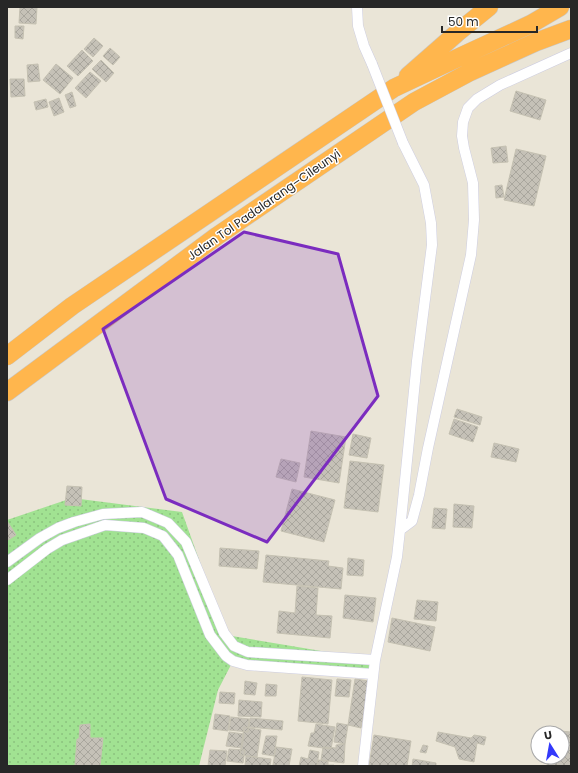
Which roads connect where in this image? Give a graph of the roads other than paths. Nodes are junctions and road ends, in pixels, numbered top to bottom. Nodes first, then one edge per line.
1 (357, 7) edge
2 (489, 7) edge
3 (560, 7) edge
4 (571, 22) edge
5 (571, 29) edge
6 (536, 42) junction
7 (571, 53) edge
8 (394, 88) junction
9 (7, 356) edge
10 (7, 392) edge
11 (400, 530) junction
12 (7, 562) edge
13 (7, 580) edge
14 (248, 652) junction
15 (375, 660) junction
16 (247, 665) junction
17 (373, 674) junction
18 (363, 766) edge

1 - 11 street, bridge
2 - 8 highway
3 - 8 highway
4 - 6 highway
5 - 6 highway
6 - 10 highway, Jalan Tol Padalarang–Cileunyi
7 - 11 street
8 - 9 highway, Jalan Tol Padalarang–Cileunyi
11 - 15 street
12 - 14 street
13 - 16 street
14 - 15 street
14 - 16 street
15 - 17 street
16 - 17 street
17 - 18 street

